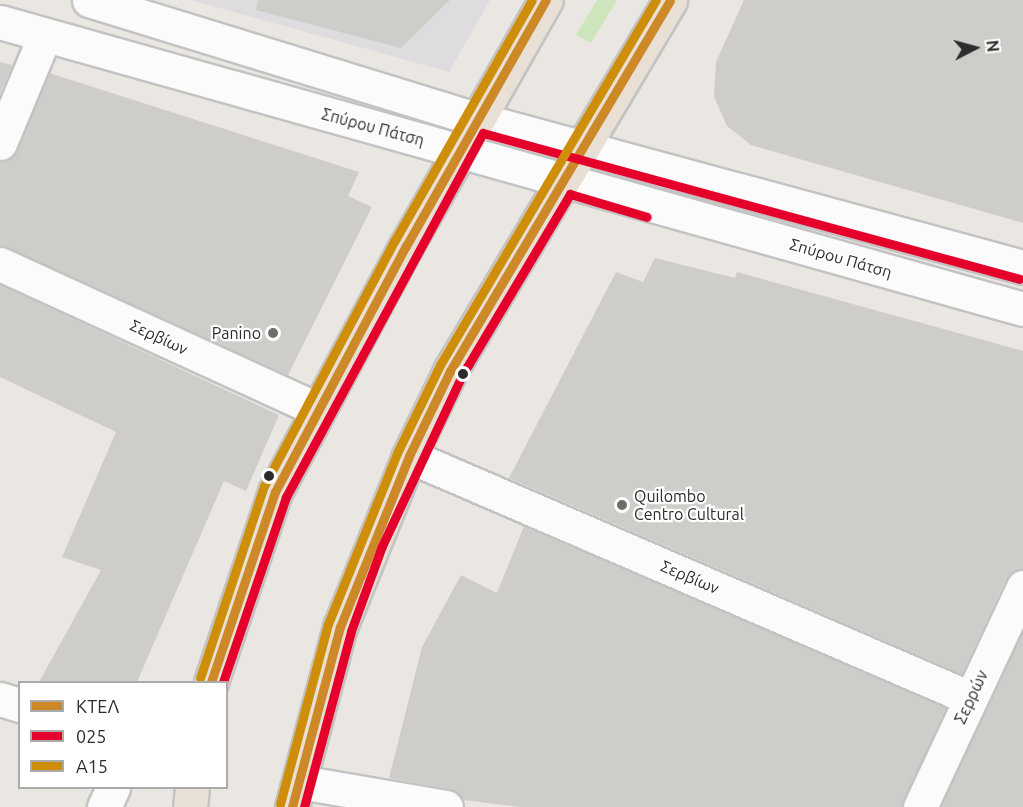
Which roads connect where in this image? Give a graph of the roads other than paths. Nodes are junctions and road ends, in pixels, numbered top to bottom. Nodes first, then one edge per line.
1 (89, 0) edge
2 (546, 0) edge
3 (670, 0) edge
4 (0, 22) edge
5 (45, 35) junction
6 (477, 119) junction
7 (0, 143) edge
8 (583, 147) junction
9 (460, 149) junction
10 (564, 180) junction
11 (0, 264) edge
12 (1023, 267) edge
13 (1023, 309) edge
14 (317, 410) junction
15 (409, 456) junction
16 (1023, 587) edge
17 (211, 681) edge
18 (970, 698) junction
19 (0, 699) edge
20 (18, 704) edge
21 (113, 789) edge
22 (192, 789) edge
23 (296, 799) edge
24 (104, 807) edge
25 (190, 807) edge
26 (446, 807) edge
27 (920, 807) edge

1 - 6 street
2 - 6 highway
3 - 8 highway
4 - 5 street, Σπύρου Πάτση
5 - 7 street
5 - 9 street, Σπύρου Πάτση
6 - 8 street
6 - 9 highway
8 - 10 highway
8 - 12 street
9 - 10 street, Σπύρου Πάτση
9 - 14 highway
10 - 13 street, Σπύρου Πάτση
10 - 15 highway
11 - 14 street, Σερβίων
14 - 17 highway
15 - 18 street, Σερβίων
15 - 23 highway
16 - 18 street, Σερρών
18 - 27 street, Σερρών
19 - 20 street
21 - 24 street
22 - 25 highway
23 - 26 street

